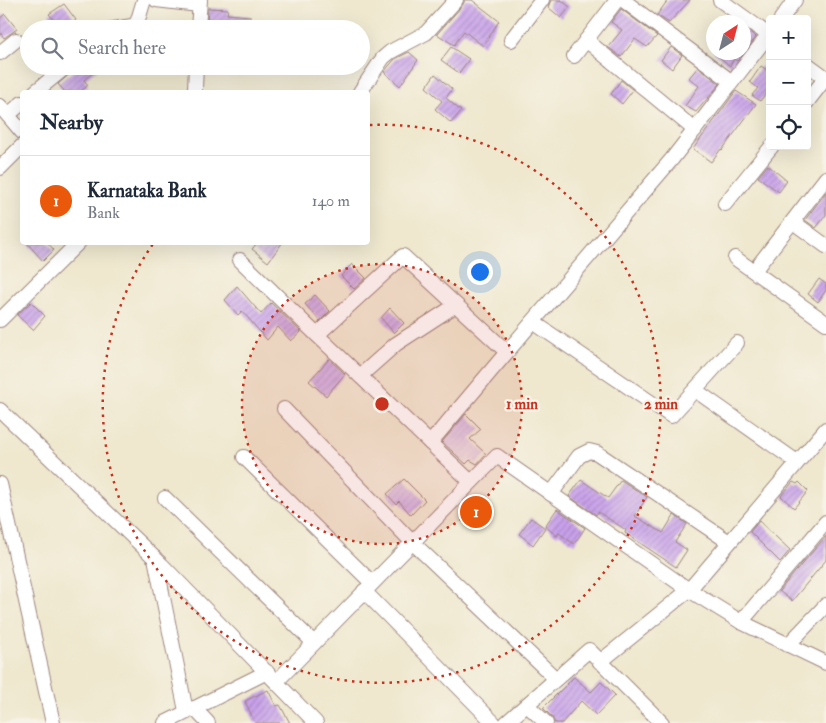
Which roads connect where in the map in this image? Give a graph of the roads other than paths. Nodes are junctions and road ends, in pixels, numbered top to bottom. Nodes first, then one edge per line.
1 (144, 0) edge
2 (156, 0) edge
3 (456, 0) edge
4 (542, 0) edge
5 (617, 0) edge
6 (623, 0) edge
7 (720, 0) edge
8 (795, 0) edge
9 (200, 3) edge
10 (784, 15) edge
11 (137, 20) edge
12 (199, 20) edge
13 (766, 32) edge
14 (766, 38) edge
15 (16, 40) dead end
16 (511, 40) dead end
17 (586, 40) junction
18 (0, 53) edge
19 (574, 56) dead end
20 (811, 67) edge
21 (57, 75) edge
22 (196, 75) edge
23 (732, 82) junction
24 (195, 88) dead end
25 (38, 90) edge
26 (361, 90) edge
27 (811, 97) edge
28 (20, 104) edge
29 (4, 111) edge
30 (20, 130) edge
31 (695, 130) junction
32 (20, 148) edge
33 (769, 150) edge
34 (0, 168) edge
35 (826, 179) edge
36 (725, 204) dead end
37 (793, 222) junction
38 (76, 245) edge
39 (826, 246) edge
40 (735, 258) dead end
41 (240, 260) dead end
42 (754, 271) junction
43 (456, 305) junction
44 (0, 320) edge
45 (533, 322) junction
46 (826, 322) edge
47 (317, 336) junction
48 (737, 343) dead end
49 (508, 352) junction
50 (360, 376) junction
51 (694, 390) junction
52 (284, 409) dead end
53 (0, 410) edge
54 (826, 429) edge
55 (430, 443) junction
56 (244, 457) dead end
57 (797, 462) junction
58 (471, 482) junction
59 (0, 484) edge
60 (551, 494) junction
61 (165, 498) dead end
62 (826, 522) edge
63 (412, 542) junction
64 (729, 542) junction
65 (155, 558) junction
66 (368, 587) junction
67 (689, 590) junction
68 (826, 605) edge
69 (741, 622) junction
70 (314, 643) junction
71 (788, 645) junction
72 (600, 662) junction
73 (826, 663) edge
74 (272, 676) junction
75 (556, 679) junction
76 (527, 705) junction
77 (190, 710) junction
78 (53, 723) edge
79 (165, 723) edge
80 (208, 723) edge
81 (316, 723) edge
82 (494, 723) edge
83 (506, 723) edge
84 (546, 723) edge
85 (662, 723) edge

1 - 11 street
2 - 9 street
3 - 26 street
4 - 16 street
5 - 17 street
6 - 23 street
7 - 13 street
8 - 10 street
9 - 12 street
14 - 23 street
15 - 18 street
17 - 19 street
17 - 31 street
20 - 27 street
21 - 25 street
22 - 24 street
23 - 31 street
28 - 29 street
29 - 30 street
31 - 45 street
32 - 34 street
33 - 36 street
35 - 37 street
37 - 39 street
37 - 42 street
38 - 44 street
40 - 42 street
41 - 47 street
42 - 46 street
43 - 47 street
43 - 49 street
43 - 50 street
45 - 49 street
45 - 51 street
47 - 50 street
48 - 51 street
49 - 55 street
50 - 55 street
51 - 57 street
52 - 63 street
53 - 65 street
54 - 57 street
55 - 58 street
56 - 66 street
57 - 64 street
58 - 60 street
58 - 63 street
59 - 78 street
60 - 64 street
60 - 67 street
61 - 70 street
62 - 69 street
63 - 66 street
63 - 75 street
64 - 67 street
65 - 74 street
65 - 77 street
66 - 70 street
66 - 82 street
67 - 69 street
67 - 72 street
68 - 71 street
69 - 71 street
70 - 74 street
71 - 73 street
72 - 75 street
72 - 85 street
74 - 77 street
74 - 81 street
75 - 76 street
76 - 83 street
76 - 84 street
77 - 79 street
77 - 80 street

